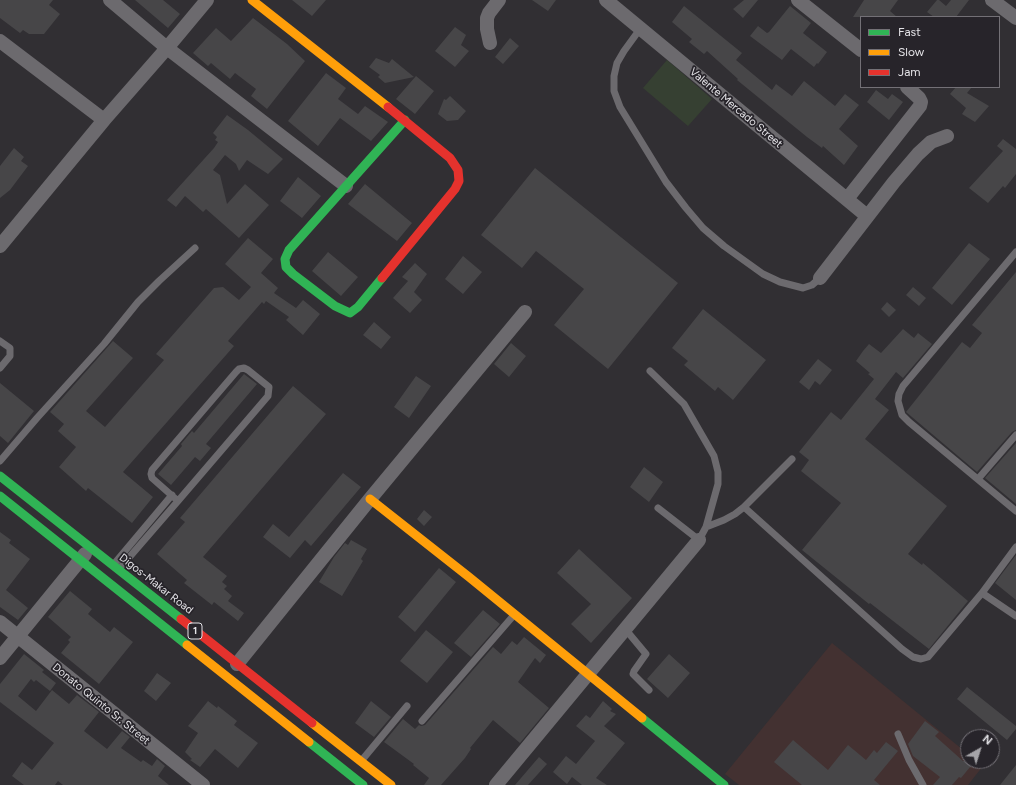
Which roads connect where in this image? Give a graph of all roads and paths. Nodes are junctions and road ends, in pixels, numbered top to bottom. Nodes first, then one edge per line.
1 (110, 0) edge
2 (207, 0) edge
3 (252, 0) edge
4 (499, 0) edge
5 (606, 0) edge
6 (798, 0) edge
7 (992, 0) edge
8 (1016, 18) edge
9 (640, 29) junction
10 (0, 41) edge
11 (490, 43) dead end
12 (167, 48) junction
13 (860, 49) edge
14 (908, 88) edge
15 (104, 120) junction
16 (405, 120) junction
17 (947, 136) dead end
18 (346, 186) junction
19 (847, 199) junction
20 (867, 216) junction
21 (0, 246) edge
22 (195, 248) dead end
23 (1016, 252) edge
24 (820, 278) joint
25 (525, 312) dead end
26 (0, 341) edge
27 (0, 368) edge
28 (650, 371) dead end
29 (1016, 435) edge
30 (792, 459) dead end
31 (0, 461) edge
32 (0, 476) edge
33 (978, 479) junction
34 (172, 495) junction
35 (0, 496) edge
36 (370, 499) junction
37 (178, 501) junction
38 (744, 507) junction
39 (658, 508) dead end
40 (1016, 510) edge
41 (706, 527) junction
42 (698, 540) junction
43 (1016, 547) edge
44 (90, 548) junction
45 (80, 560) junction
46 (116, 568) junction
47 (982, 593) junction
48 (514, 615) junction
49 (1016, 616) edge
50 (0, 622) edge
51 (626, 630) junction
52 (17, 636) junction
53 (0, 658) edge
54 (237, 664) junction
55 (588, 674) junction
56 (649, 690) dead end
57 (407, 706) dead end
58 (422, 721) dead end
59 (898, 734) dead end
60 (361, 761) junction
61 (203, 785) edge
62 (363, 785) edge
63 (391, 785) edge
64 (496, 785) edge
65 (724, 785) edge
66 (923, 785) edge

1 - 12 street
2 - 12 street
3 - 16 street
4 - 11 street
5 - 9 street, Valente Mercado Street
6 - 13 street
7 - 8 street
9 - 19 street, Valente Mercado Street
9 - 24 lane
10 - 15 street
12 - 15 street
12 - 18 street
14 - 19 street
15 - 21 street
16 - 18 street
16 - 18 street
17 - 20 street
19 - 20 street, Valente Mercado Street
20 - 24 street
22 - 31 lane
23 - 33 lane
25 - 36 street
26 - 27 lane
28 - 41 lane
29 - 33 lane
30 - 38 lane
32 - 44 street, Digos-Makar Road / 1
33 - 40 lane
34 - 37 lane
34 - 37 lane
34 - 46 lane
35 - 45 street, 1
36 - 48 street
36 - 54 street
37 - 46 lane
38 - 41 lane
38 - 47 lane
39 - 42 lane
41 - 42 lane
42 - 51 street
43 - 47 lane
44 - 45 street
44 - 46 street, Digos-Makar Road / 1
45 - 52 street
45 - 62 street, 1
46 - 54 street, Digos-Makar Road / 1
47 - 49 lane
48 - 55 street
48 - 58 lane
50 - 52 street, Donato Quinto Sr. Street
51 - 55 street
51 - 56 lane
52 - 53 street
52 - 61 street, Donato Quinto Sr. Street
54 - 60 street, Digos-Makar Road / 1
55 - 64 street
55 - 65 street
57 - 60 lane
59 - 66 lane
60 - 63 street, Digos-Makar Road / 1

